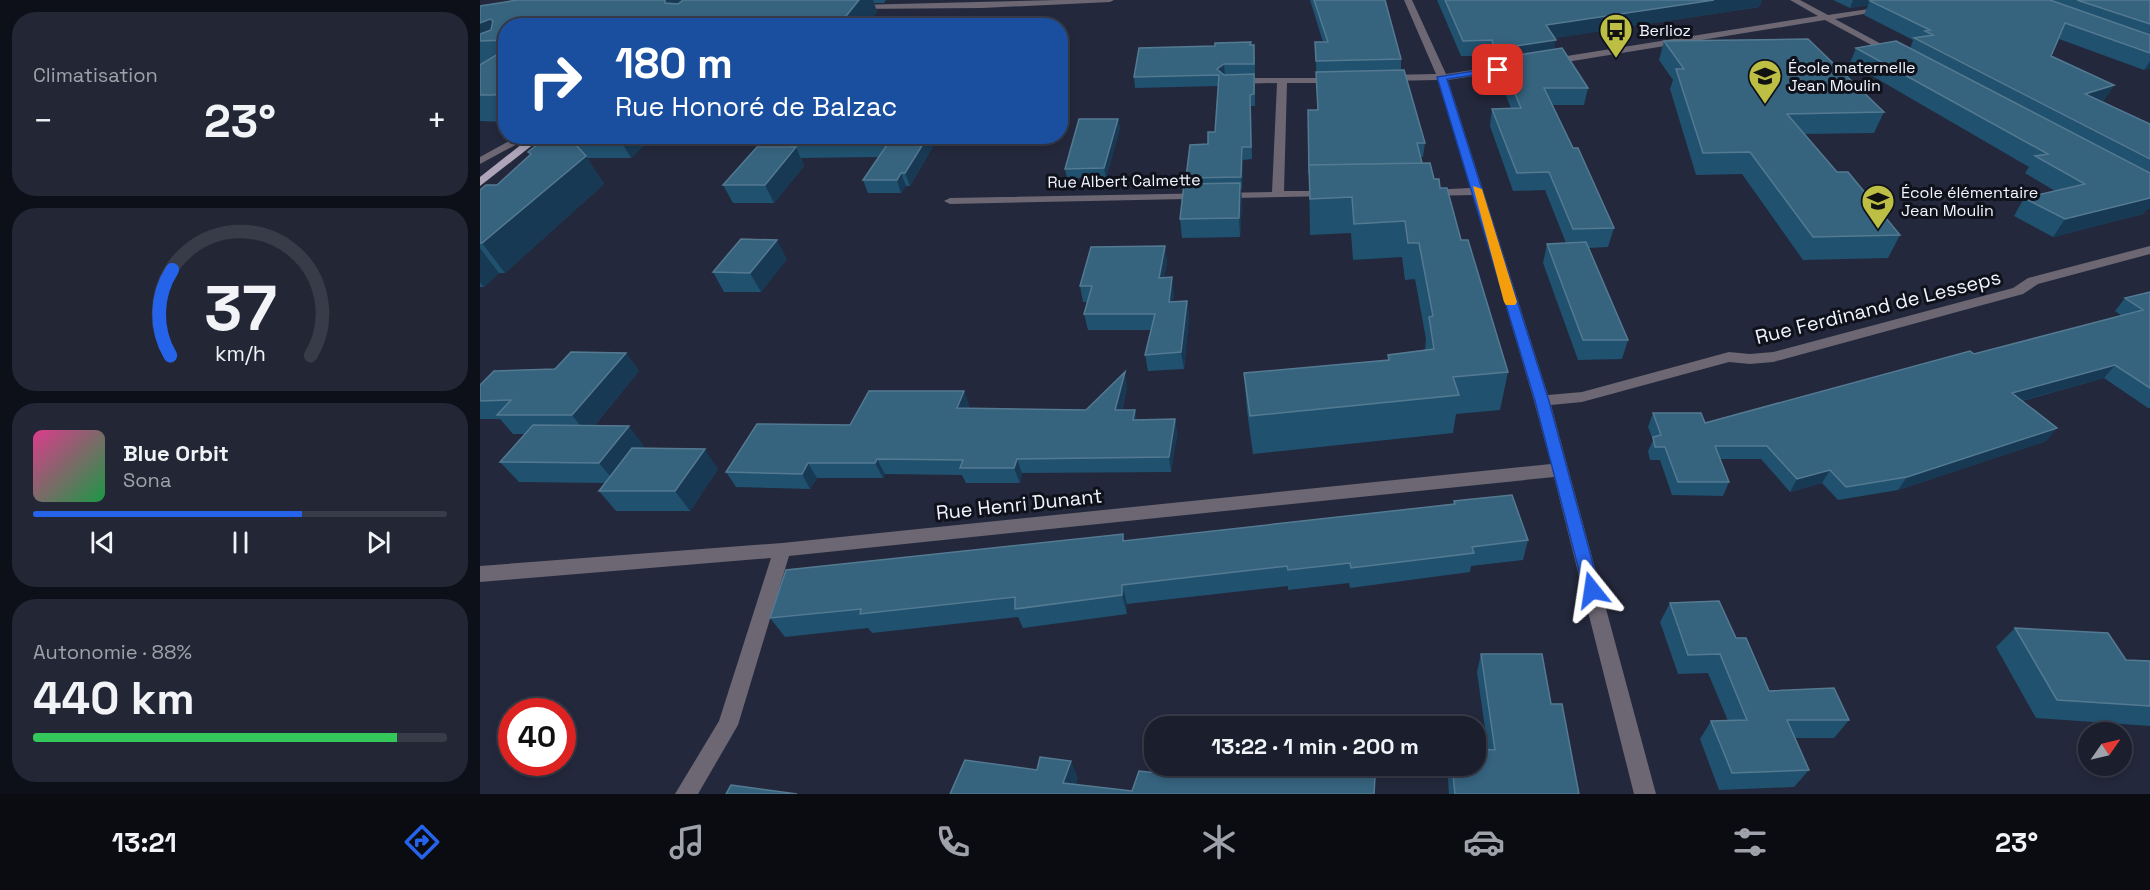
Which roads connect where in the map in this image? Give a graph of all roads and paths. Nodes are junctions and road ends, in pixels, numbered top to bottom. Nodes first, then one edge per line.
1 (1110, 0) edge
2 (1408, 0) edge
3 (1794, 0) edge
4 (1898, 6) edge
5 (841, 8) edge
6 (1826, 18) junction
7 (1908, 60) edge
8 (1442, 77) junction
9 (1377, 78) edge
10 (1341, 80) edge
11 (1225, 81) edge
12 (1282, 81) junction
13 (512, 144) edge
14 (529, 144) edge
15 (480, 161) edge
16 (480, 183) edge
17 (1478, 191) junction
18 (1418, 193) edge
19 (1336, 194) edge
20 (1278, 195) junction
21 (950, 201) dead end
22 (2150, 250) edge
23 (1542, 401) junction
24 (1561, 470) junction
25 (782, 550) junction
26 (480, 574) edge
27 (686, 794) edge
28 (1646, 794) edge

1 - 5 street
2 - 8 street
3 - 6 street
4 - 6 street
6 - 7 street
6 - 8 street
8 - 9 street
8 - 17 street
10 - 12 street
11 - 12 street
12 - 20 street
13 - 15 street
14 - 16 main road
17 - 18 street
17 - 23 street
19 - 20 street, Rue Albert Calmette
20 - 21 street, Rue Albert Calmette
22 - 23 street, Rue Ferdinand de Lesseps
23 - 24 street
24 - 25 street, Rue Henri Dunant
24 - 28 street
25 - 26 street, Rue Henri Dunant
25 - 27 street

